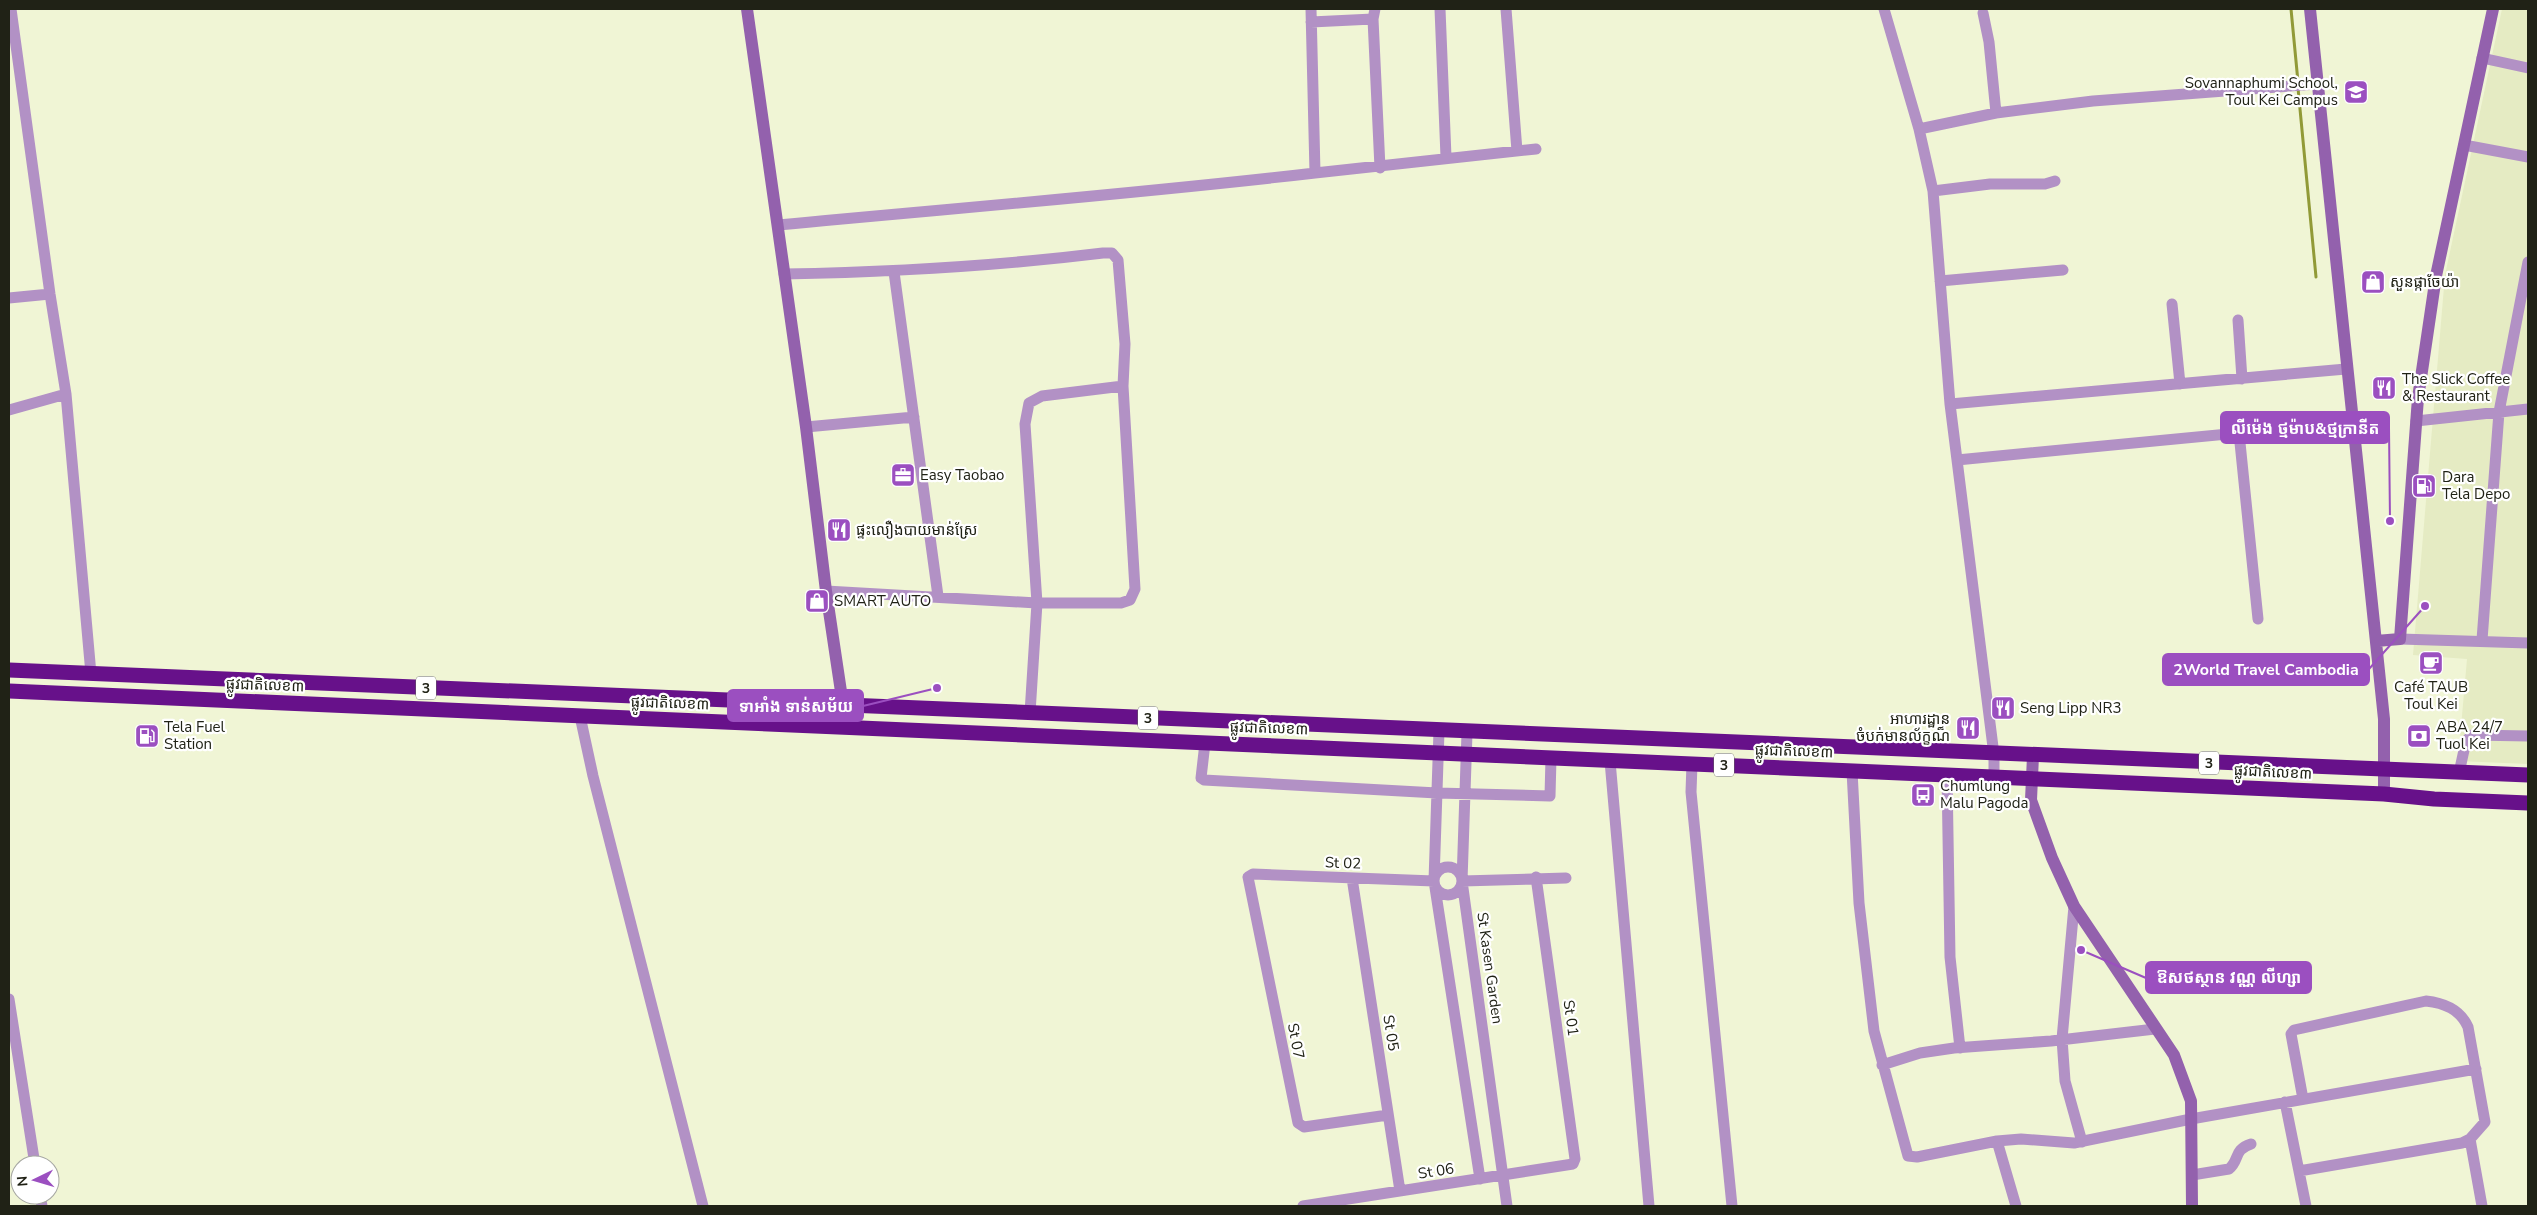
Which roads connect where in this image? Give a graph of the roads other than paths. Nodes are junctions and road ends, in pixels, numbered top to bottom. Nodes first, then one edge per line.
1 (11, 9) edge
2 (747, 9) edge
3 (1311, 9) edge
4 (1440, 9) edge
5 (1506, 9) edge
6 (1884, 9) edge
7 (2310, 9) edge
8 (2492, 9) edge
9 (1983, 13) dead end
10 (1374, 14) edge
11 (1311, 22) junction
12 (2482, 58) junction
13 (2528, 68) edge
14 (2317, 84) junction
15 (1996, 113) junction
16 (1919, 129) junction
17 (2464, 145) junction
18 (1536, 149) dead end
19 (1517, 151) junction
20 (1446, 157) junction
21 (2528, 157) edge
22 (1380, 168) junction
23 (1315, 173) junction
24 (2055, 181) dead end
25 (1933, 192) junction
26 (778, 226) junction
27 (2528, 262) edge
28 (2063, 270) dead end
29 (894, 272) junction
30 (784, 274) junction
31 (1940, 281) junction
32 (50, 294) junction
33 (9, 298) edge
34 (2172, 304) dead end
35 (2238, 320) dead end
36 (2346, 369) junction
37 (2242, 379) junction
38 (2180, 384) junction
39 (1123, 386) junction
40 (66, 394) junction
41 (1950, 404) junction
42 (2528, 409) edge
43 (9, 410) edge
44 (2499, 412) junction
45 (914, 417) junction
46 (2416, 421) junction
47 (2352, 422) junction
48 (806, 427) junction
49 (2239, 433) junction
50 (1957, 460) junction
51 (826, 590) junction
52 (938, 596) junction
53 (1037, 603) junction
54 (2258, 619) dead end
55 (2400, 639) junction
56 (2482, 640) junction
57 (2376, 641) junction
58 (2528, 643) edge
59 (9, 670) edge
60 (91, 674) junction
61 (9, 692) edge
62 (843, 705) junction
63 (1030, 713) junction
64 (580, 716) junction
65 (842, 728) junction
66 (1438, 731) junction
67 (1466, 732) junction
68 (2528, 736) edge
69 (1205, 743) junction
70 (1438, 753) junction
71 (1466, 754) junction
72 (1994, 754) junction
73 (2033, 756) junction
74 (1551, 758) junction
75 (1610, 761) junction
76 (1692, 764) junction
77 (2385, 769) junction
78 (1852, 771) junction
79 (2460, 772) junction
80 (1947, 775) junction
81 (2528, 775) edge
82 (1994, 777) junction
83 (2032, 778) junction
84 (1437, 793) junction
85 (1465, 793) junction
86 (2384, 794) junction
87 (2528, 803) edge
88 (1250, 875) joint
89 (1536, 877) junction
90 (1352, 878) junction
91 (1566, 878) dead end
92 (1434, 881) junction
93 (1462, 881) junction
94 (2074, 906) junction
95 (9, 999) edge
96 (2155, 1029) junction
97 (2062, 1039) junction
98 (1960, 1048) junction
99 (1882, 1065) junction
100 (2476, 1069) junction
101 (2303, 1100) junction
102 (2285, 1102) junction
103 (1388, 1115) junction
104 (2191, 1119) junction
105 (2470, 1139) junction
106 (1997, 1142) junction
107 (2082, 1142) junction
108 (2251, 1144) dead end
109 (34, 1155) edge
110 (1573, 1164) joint
111 (2299, 1170) junction
112 (2192, 1175) junction
113 (1504, 1176) junction
114 (1480, 1179) junction
115 (1400, 1191) junction
116 (703, 1206) edge
117 (1303, 1206) edge
118 (1507, 1206) edge
119 (1649, 1206) edge
120 (1732, 1206) edge
121 (2016, 1206) edge
122 (2192, 1206) edge
123 (2306, 1206) edge
124 (2482, 1206) edge

1 - 32 street
2 - 26 street
3 - 11 street
4 - 20 street
5 - 19 street
6 - 16 street
7 - 14 street
8 - 12 street
9 - 15 street
10 - 11 street
10 - 22 street
11 - 23 street
12 - 13 street
12 - 17 street
14 - 15 street
14 - 36 street
15 - 16 street
16 - 25 street
17 - 21 street
17 - 46 street
18 - 19 street
19 - 20 street
20 - 22 street
22 - 23 street
23 - 26 street
24 - 25 street
25 - 31 street
26 - 30 street
27 - 44 street
28 - 31 street
29 - 30 street
29 - 39 street
29 - 45 street
30 - 48 street
31 - 41 street
32 - 33 street
32 - 40 street
34 - 38 street
35 - 37 street
36 - 37 street
36 - 47 street
37 - 38 street
38 - 41 street
39 - 53 street
39 - 53 street
40 - 43 street
40 - 60 street
41 - 50 street
42 - 44 street
44 - 46 street
44 - 56 street
45 - 48 street
45 - 52 street
46 - 55 street
47 - 49 street
47 - 57 street
48 - 51 street
49 - 50 street
49 - 54 street
50 - 72 street
51 - 52 street
51 - 62 street
52 - 53 street
53 - 63 street
55 - 56 street
55 - 57 street
56 - 58 street
57 - 77 street
59 - 60 highway, ផ្លូវជាតិលេខ៣ / 3
60 - 62 highway, ផ្លូវជាតិលេខ៣ / 3
61 - 64 highway, ផ្លូវជាតិលេខ៣ / 3
62 - 63 highway, ផ្លូវជាតិលេខ៣ / 3
62 - 65 street
63 - 66 highway, ផ្លូវជាតិលេខ៣ / 3
64 - 65 highway, ផ្លូវជាតិលេខ៣ / 3
64 - 116 street
65 - 69 highway, ផ្លូវជាតិលេខ៣ / 3
66 - 67 highway, ផ្លូវជាតិលេខ៣ / 3
66 - 70 street
67 - 71 street, St Kasen Garden
67 - 72 highway, ផ្លូវជាតិលេខ៣ / 3
68 - 79 street
69 - 70 highway, ផ្លូវជាតិលេខ៣ / 3
69 - 84 street
70 - 71 highway, ផ្លូវជាតិលេខ៣ / 3
70 - 84 street
71 - 74 highway, ផ្លូវជាតិលេខ៣ / 3
71 - 85 street, St Kasen Garden
72 - 73 highway, ផ្លូវជាតិលេខ៣ / 3
72 - 82 street
73 - 77 highway, ផ្លូវជាតិលេខ៣ / 3
73 - 83 street
74 - 75 highway, ផ្លូវជាតិលេខ៣ / 3
74 - 85 street
75 - 76 highway, ផ្លូវជាតិលេខ៣ / 3
75 - 119 street
76 - 78 highway, ផ្លូវជាតិលេខ៣ / 3
76 - 120 street
77 - 79 highway, ផ្លូវជាតិលេខ៣ / 3
77 - 86 street
78 - 80 highway, ផ្លូវជាតិលេខ៣ / 3
78 - 99 street
79 - 81 highway, ផ្លូវជាតិលេខ៣ / 3
80 - 82 highway, ផ្លូវជាតិលេខ៣ / 3
80 - 98 street
82 - 83 highway, ផ្លូវជាតិលេខ៣ / 3
83 - 86 highway, ផ្លូវជាតិលេខ៣ / 3
83 - 94 street
84 - 85 street
84 - 92 street
85 - 93 street, St Kasen Garden
86 - 87 highway, ផ្លូវជាតិលេខ៣ / 3
88 - 90 street, St 02
88 - 103 street, St 07
89 - 91 street
89 - 93 street
89 - 110 street, St 01
90 - 92 street, St 02
90 - 103 street, St 05
92 - 93 street
92 - 93 street
92 - 114 street
93 - 113 street, St Kasen Garden
94 - 96 street
94 - 97 street
95 - 109 street
96 - 97 street
96 - 104 street
97 - 98 street
97 - 107 street
98 - 99 street
99 - 106 street
100 - 101 street
100 - 101 street
100 - 105 street
101 - 102 street
102 - 104 street
102 - 111 street
103 - 115 street, St 05
104 - 107 street
104 - 112 street
105 - 111 street
105 - 124 street
106 - 107 street
106 - 121 street
108 - 112 street
110 - 113 street, St 06
111 - 123 street
112 - 122 street
113 - 114 street, St 06
113 - 118 street, St Kasen Garden
114 - 115 street, St 06
115 - 117 street, St 06

